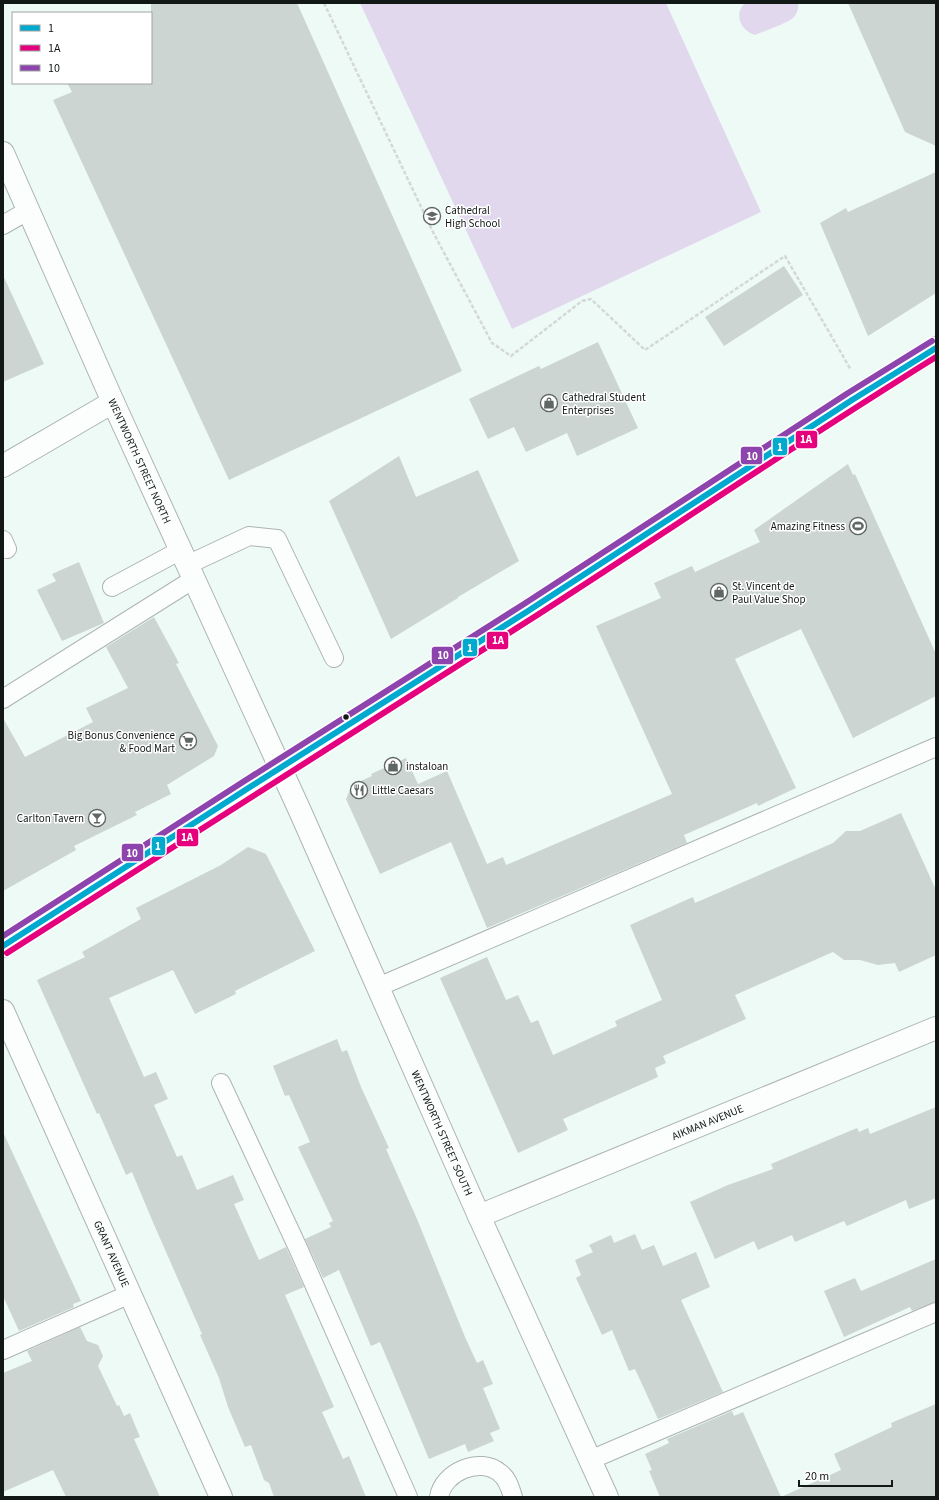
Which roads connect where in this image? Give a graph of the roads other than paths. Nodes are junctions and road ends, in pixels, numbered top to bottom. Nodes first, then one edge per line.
1 (3, 153) edge
2 (29, 210) junction
3 (3, 225) edge
4 (936, 348) edge
5 (113, 402) junction
6 (3, 466) edge
7 (187, 565) junction
8 (112, 587) dead end
9 (334, 658) dead end
10 (3, 699) edge
11 (936, 748) edge
12 (280, 768) junction
13 (3, 946) edge
14 (378, 987) junction
15 (3, 1011) edge
16 (936, 1028) edge
17 (221, 1083) dead end
18 (478, 1216) junction
19 (130, 1294) junction
20 (936, 1312) edge
21 (3, 1350) edge
22 (590, 1460) junction
23 (221, 1497) edge
24 (408, 1497) edge
25 (439, 1497) edge
26 (513, 1497) edge
27 (607, 1497) edge

1 - 2 main road, WENTWORTH STREET NORTH
2 - 3 lane
2 - 5 main road, WENTWORTH STREET NORTH
4 - 12 main road
5 - 6 main road
5 - 7 main road, WENTWORTH STREET NORTH
7 - 8 lane
7 - 9 lane
7 - 10 lane
7 - 12 main road, WENTWORTH STREET NORTH
11 - 14 lane
12 - 13 main road
12 - 14 main road, WENTWORTH STREET SOUTH
14 - 18 main road, WENTWORTH STREET SOUTH
15 - 19 main road, GRANT AVENUE
16 - 18 main road, AIKMAN AVENUE
17 - 24 lane
18 - 22 main road, WENTWORTH STREET SOUTH
19 - 21 lane
19 - 23 main road, GRANT AVENUE
20 - 22 lane
22 - 27 main road, WENTWORTH STREET SOUTH
25 - 26 lane

